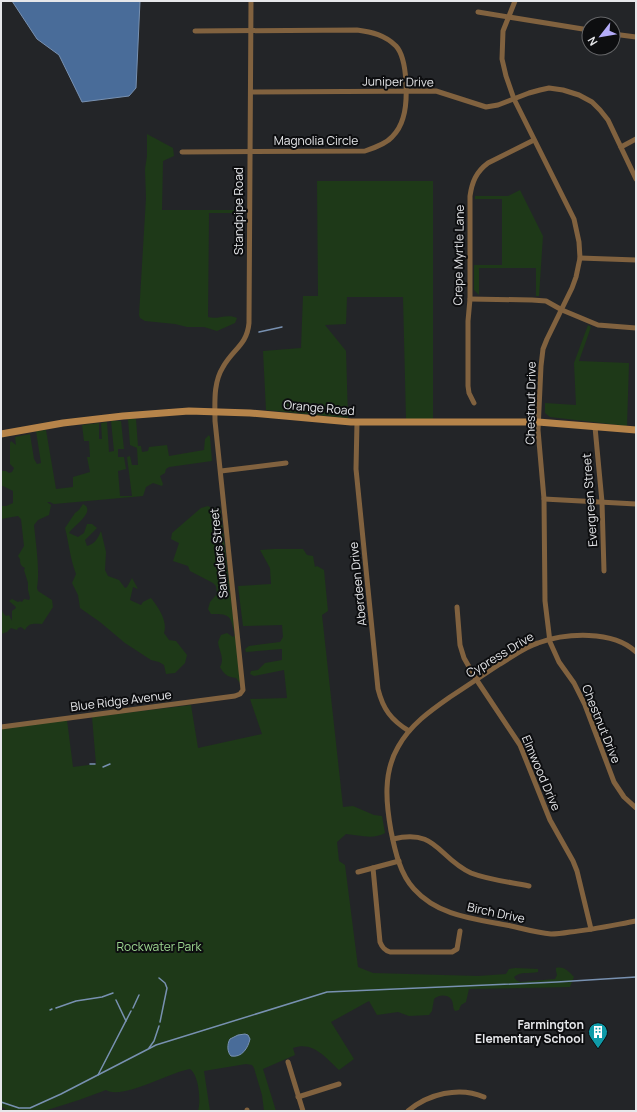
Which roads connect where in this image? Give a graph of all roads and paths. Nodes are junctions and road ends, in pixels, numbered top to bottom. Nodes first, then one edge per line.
1 (251, 1) edge
2 (514, 1) edge
3 (478, 12) dead end
4 (508, 17) junction
5 (581, 29) edge
6 (195, 31) dead end
7 (251, 31) junction
8 (621, 35) edge
9 (636, 37) edge
10 (406, 91) junction
11 (251, 92) junction
12 (514, 99) junction
13 (636, 139) edge
14 (534, 140) junction
15 (621, 147) junction
16 (182, 152) dead end
17 (249, 152) junction
18 (636, 179) edge
19 (580, 258) junction
20 (636, 260) edge
21 (470, 300) junction
22 (562, 310) junction
23 (636, 328) edge
24 (474, 403) dead end
25 (215, 412) junction
26 (356, 422) junction
27 (538, 422) junction
28 (595, 428) junction
29 (636, 430) edge
30 (1, 434) edge
31 (286, 463) dead end
32 (221, 471) junction
33 (544, 498) junction
34 (602, 502) junction
35 (636, 504) edge
36 (604, 571) dead end
37 (457, 607) dead end
38 (549, 639) junction
39 (636, 652) edge
40 (476, 679) junction
41 (242, 692) joint
42 (1, 727) edge
43 (409, 731) junction
44 (636, 808) edge
45 (393, 839) junction
46 (399, 862) junction
47 (374, 868) junction
48 (358, 872) dead end
49 (529, 886) dead end
50 (636, 921) edge
51 (591, 930) junction
52 (460, 931) dead end
53 (288, 1062) dead end
54 (339, 1084) dead end
55 (484, 1096) dead end
56 (298, 1097) junction
57 (303, 1111) edge
58 (408, 1111) edge

1 - 7 street, Standpipe Road
2 - 4 street, Chestnut Drive
3 - 4 street
4 - 5 street
4 - 12 street, Chestnut Drive
6 - 7 street, Magnolia Circle
7 - 10 street, Magnolia Circle
7 - 11 street, Standpipe Road
8 - 9 street
10 - 11 street, Juniper Drive
10 - 12 street, Juniper Drive
10 - 17 street, Magnolia Circle
11 - 17 street, Standpipe Road
12 - 14 street, Chestnut Drive
12 - 15 street, Juniper Drive
13 - 15 street
14 - 19 street, Chestnut Drive
14 - 21 street, Crepe Myrtle Lane
15 - 18 street, Juniper Drive
16 - 17 street, Magnolia Circle
17 - 25 street, Standpipe Road
19 - 20 street
19 - 22 street, Chestnut Drive
21 - 22 street
21 - 24 street, Crepe Myrtle Lane
22 - 23 street
22 - 27 street, Chestnut Drive
25 - 26 main road, Orange Road
25 - 30 main road, Orange Road
25 - 32 street, Saunders Street
26 - 27 main road, Orange Road
26 - 43 street, Aberdeen Drive
27 - 28 main road, Orange Road
27 - 33 street, Chestnut Drive
28 - 29 main road, Orange Road
28 - 34 street, Evergreen Street
31 - 32 street
32 - 41 street, Saunders Street
33 - 34 street
33 - 38 street, Chestnut Drive
34 - 35 street
34 - 36 street, Evergreen Street
37 - 40 street, Elmwood Drive
38 - 39 street, Cypress Drive
38 - 40 street, Cypress Drive
38 - 44 street, Chestnut Drive
40 - 43 street, Cypress Drive
40 - 51 street, Elmwood Drive
41 - 42 street, Blue Ridge Avenue
43 - 45 street, Birch Drive
45 - 46 street, Birch Drive
45 - 49 street
46 - 47 street
46 - 51 street, Birch Drive
47 - 48 street
47 - 52 street
50 - 51 street, Birch Drive
53 - 56 street
54 - 56 street
55 - 58 street
56 - 57 street

